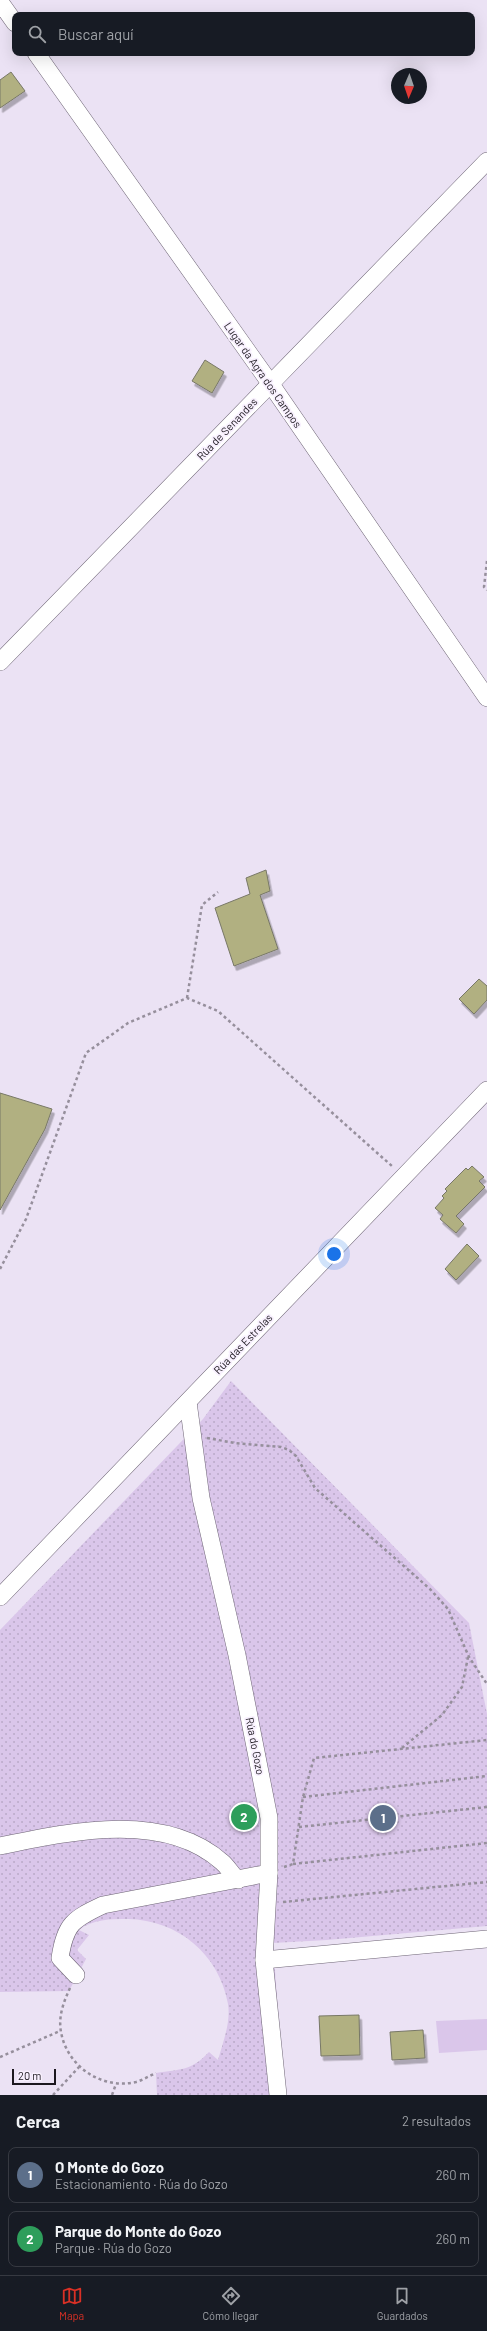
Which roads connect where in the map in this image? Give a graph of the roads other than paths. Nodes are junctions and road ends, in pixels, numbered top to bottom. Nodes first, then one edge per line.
1 (0, 2) edge
2 (12, 19) edge
3 (38, 56) edge
4 (487, 161) edge
5 (270, 383) junction
6 (0, 662) edge
7 (487, 698) edge
8 (487, 1090) edge
9 (188, 1402) junction
10 (0, 1597) edge
11 (0, 1846) edge
12 (269, 1873) junction
13 (238, 1880) junction
14 (487, 1939) edge
15 (264, 1960) junction
16 (76, 1975) road end
17 (278, 2095) edge

1 - 2 street
3 - 5 street, Lugar da Agra dos Campos
4 - 5 street, Rúa de Senandes
5 - 6 street, Rúa de Senandes
5 - 7 street, Lugar da Agra dos Campos
8 - 9 street, Rúa das Estrelas
9 - 10 street, Rúa das Estrelas
9 - 12 street, Rúa do Gozo
11 - 13 street
12 - 13 street
12 - 15 street, Rúa do Gozo
13 - 16 street
14 - 15 street
15 - 17 street, Rúa do Gozo

